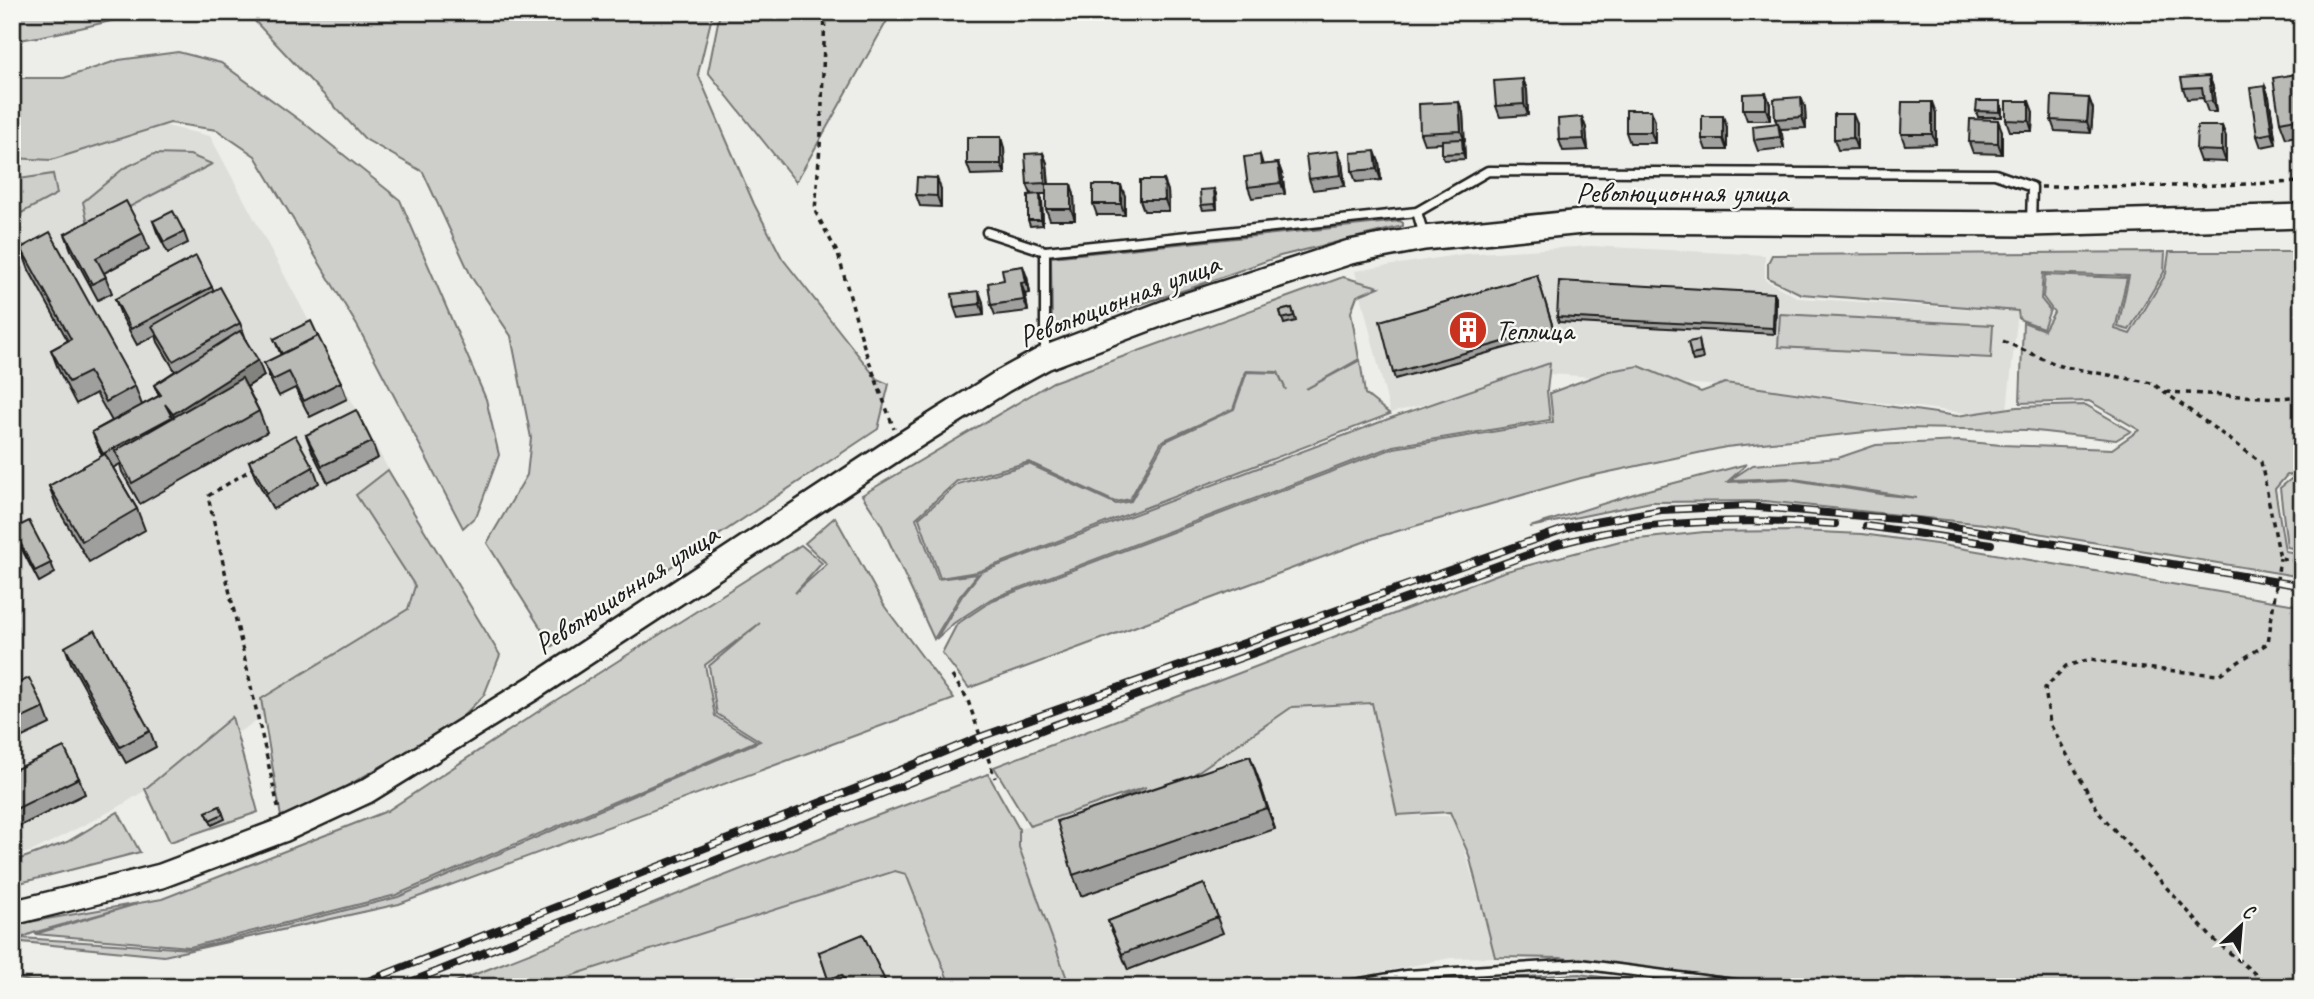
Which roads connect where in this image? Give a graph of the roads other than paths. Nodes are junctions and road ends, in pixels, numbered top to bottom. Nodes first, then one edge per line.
1 (1417, 212) junction
2 (2302, 216) edge
3 (2031, 224) junction
4 (987, 232) dead end
5 (1424, 238) junction
6 (1045, 251) junction
7 (1045, 358) junction
8 (12, 913) edge
9 (1337, 987) edge
10 (1756, 987) edge

1 - 3 lane
1 - 5 lane
1 - 6 lane
2 - 3 street, Революционная улица
3 - 5 street, Революционная улица
4 - 6 lane
5 - 7 street, Революционная улица
6 - 7 lane
7 - 8 street, Революционная улица
9 - 10 lane

